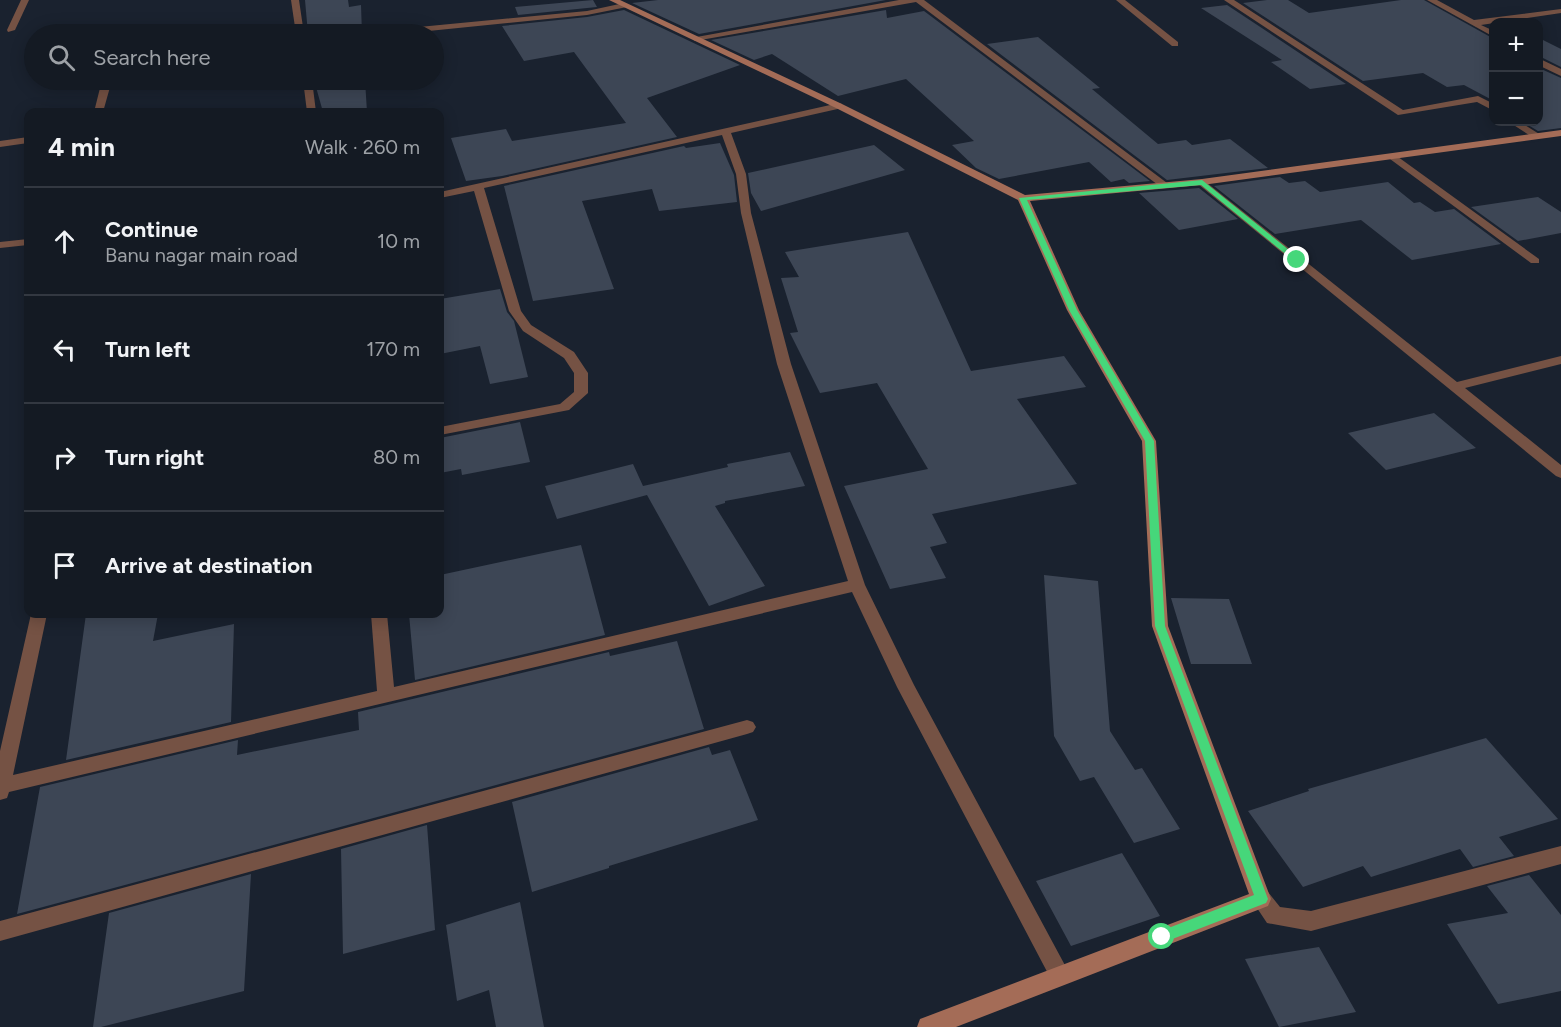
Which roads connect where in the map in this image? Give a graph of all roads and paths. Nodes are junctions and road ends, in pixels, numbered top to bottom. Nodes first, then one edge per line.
1 (25, 0) edge
2 (296, 0) edge
3 (913, 0) edge
4 (918, 0) edge
5 (1120, 0) edge
6 (1228, 0) edge
7 (1431, 0) edge
8 (621, 2) edge
9 (1561, 11) edge
10 (1544, 13) junction
11 (1561, 21) edge
12 (1474, 23) junction
13 (299, 24) edge
14 (444, 28) edge
15 (11, 30) dead end
16 (1489, 31) edge
17 (695, 38) junction
18 (1175, 44) dead end
19 (1543, 63) edge
20 (1561, 73) edge
21 (104, 90) edge
22 (308, 90) edge
23 (1489, 105) edge
24 (839, 106) junction
25 (99, 108) edge
26 (311, 108) edge
27 (1521, 126) edge
28 (726, 132) junction
29 (1561, 133) edge
30 (1539, 137) junction
31 (24, 141) edge
32 (0, 144) edge
33 (1394, 157) junction
34 (1202, 182) junction
35 (478, 186) junction
36 (1166, 186) junction
37 (444, 194) edge
38 (1023, 198) junction
39 (24, 242) edge
40 (0, 245) edge
41 (1535, 261) dead end
42 (1561, 360) edge
43 (1452, 387) junction
44 (444, 430) edge
45 (1561, 473) edge
46 (857, 585) junction
47 (38, 618) edge
48 (379, 618) edge
49 (386, 696) junction
50 (747, 727) dead end
51 (1, 789) edge
52 (1561, 855) edge
53 (1261, 899) junction
54 (0, 931) edge
55 (1060, 976) junction
56 (942, 1025) edge

1 - 15 street
2 - 13 street
3 - 17 street
4 - 36 street
5 - 18 street
6 - 23 street
7 - 12 street
8 - 14 street
8 - 17 street
9 - 10 street
10 - 11 street
10 - 12 street
12 - 16 street
17 - 24 street
19 - 20 street
21 - 25 street
22 - 26 street
24 - 28 street
24 - 38 street
27 - 30 street
28 - 35 street
28 - 46 street
29 - 30 street
30 - 33 street
31 - 32 street
33 - 34 street
33 - 41 street
34 - 36 street
34 - 43 street
35 - 37 street
35 - 44 street
36 - 38 street
38 - 53 street
39 - 40 street
42 - 43 street
43 - 45 street
46 - 49 street
46 - 55 street
47 - 51 street
48 - 49 street
49 - 51 street
50 - 54 street
52 - 53 street
53 - 55 street
55 - 56 street

